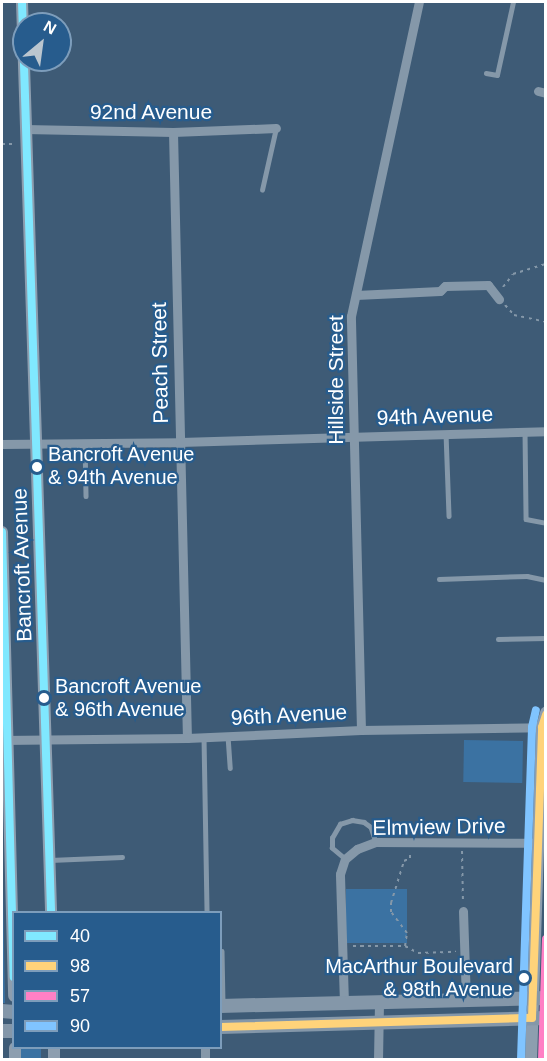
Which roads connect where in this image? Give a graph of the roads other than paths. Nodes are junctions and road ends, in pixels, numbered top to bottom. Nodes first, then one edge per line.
1 (22, 2) edge
2 (419, 2) edge
3 (513, 2) edge
4 (486, 73) dead end
5 (276, 128) joint
6 (26, 129) junction
7 (173, 132) junction
8 (262, 190) dead end
9 (356, 295) junction
10 (500, 299) road end
11 (525, 431) junction
12 (546, 431) edge
13 (446, 434) junction
14 (354, 436) junction
15 (38, 442) junction
16 (85, 442) junction
17 (180, 442) junction
18 (2, 444) edge
19 (86, 496) dead end
20 (448, 516) dead end
21 (546, 523) edge
22 (2, 532) edge
23 (439, 579) dead end
24 (546, 580) edge
25 (546, 638) edge
26 (498, 639) dead end
27 (546, 713) edge
28 (542, 727) junction
29 (361, 730) junction
30 (228, 736) junction
31 (204, 737) junction
32 (186, 738) junction
33 (46, 739) junction
34 (4, 740) edge
35 (230, 768) dead end
36 (376, 842) junction
37 (539, 843) junction
38 (122, 857) dead end
39 (345, 859) junction
40 (51, 860) junction
41 (51, 911) edge
42 (207, 911) edge
43 (464, 911) road end
44 (12, 945) edge
45 (222, 951) edge
46 (539, 998) edge
47 (466, 1000) junction
48 (379, 1002) junction
49 (344, 1003) junction
50 (222, 1006) edge
51 (539, 1018) edge
52 (379, 1022) junction
53 (222, 1027) edge
54 (378, 1059) edge
55 (531, 1059) edge

1 - 6 main road, Bancroft Avenue
2 - 9 street, Hillside Street
3 - 4 lane
5 - 7 street, 92nd Avenue
5 - 8 lane
6 - 7 street, 92nd Avenue
6 - 15 main road, Bancroft Avenue
7 - 17 street, Peach Street
9 - 10 street
9 - 14 street, Hillside Street
11 - 12 street, 94th Avenue
11 - 13 street, 94th Avenue
11 - 21 lane
13 - 14 street, 94th Avenue
13 - 20 lane
14 - 17 street, 94th Avenue
14 - 29 street, Hillside Street
15 - 16 street, 94th Avenue
15 - 18 street, 94th Avenue
15 - 33 main road, Bancroft Avenue
16 - 17 street, 94th Avenue
16 - 19 lane
17 - 32 street, Peach Street
22 - 34 main road, Bancroft Avenue
23 - 24 lane
25 - 26 lane
27 - 28 main road
28 - 29 street, 96th Avenue
28 - 37 main road
29 - 30 street, 96th Avenue
30 - 31 street, 96th Avenue
30 - 35 lane
31 - 32 street, 96th Avenue
31 - 42 lane
32 - 33 street, 96th Avenue
33 - 34 street, 96th Avenue
33 - 40 main road, Bancroft Avenue
34 - 44 main road, Bancroft Avenue
36 - 37 street, Elmview Drive
36 - 39 street, Elmview Drive
36 - 39 lane
37 - 46 main road
38 - 40 lane
39 - 49 street
40 - 41 main road, Bancroft Avenue
43 - 47 street
45 - 50 lane
46 - 47 main road
46 - 51 main road
47 - 48 main road
48 - 49 main road
48 - 52 street
49 - 50 main road
51 - 52 main road
51 - 55 main road
52 - 53 main road
52 - 54 street

